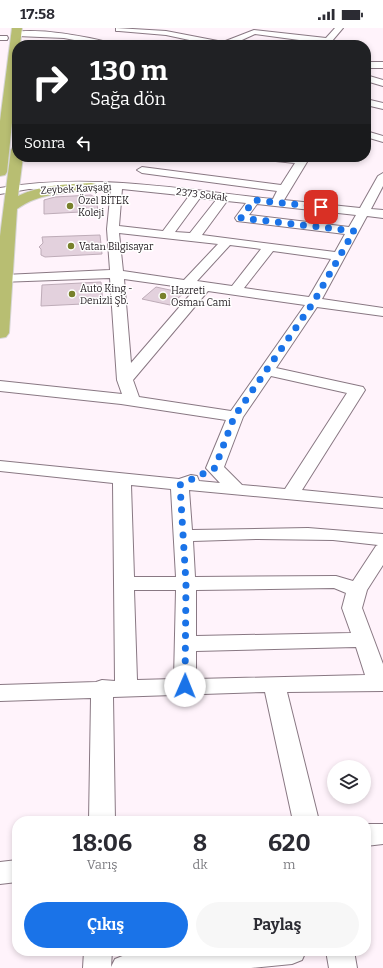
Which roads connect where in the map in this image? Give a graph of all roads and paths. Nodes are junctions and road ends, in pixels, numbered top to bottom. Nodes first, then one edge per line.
1 (333, 28) edge
2 (338, 28) edge
3 (119, 29) edge
4 (240, 30) dead end
5 (256, 30) edge
6 (17, 31) edge
7 (194, 31) dead end
8 (179, 32) edge
9 (3, 35) edge
10 (310, 39) joint
11 (92, 40) edge
12 (114, 40) edge
13 (169, 40) edge
14 (207, 40) edge
15 (235, 40) edge
16 (315, 40) edge
17 (332, 40) edge
18 (3, 51) dead end
19 (371, 65) edge
20 (383, 65) edge
21 (371, 79) edge
22 (383, 83) edge
23 (371, 103) edge
24 (383, 106) edge
25 (12, 114) edge
26 (371, 131) edge
27 (383, 139) edge
28 (14, 162) edge
29 (149, 162) edge
30 (301, 162) edge
31 (142, 170) junction
32 (383, 176) edge
33 (75, 184) junction
34 (117, 185) junction
35 (91, 187) joint
36 (284, 189) junction
37 (5, 194) edge
38 (197, 194) junction
39 (224, 197) junction
40 (254, 200) junction
41 (278, 203) junction
42 (364, 212) junction
43 (383, 214) edge
44 (113, 229) junction
45 (354, 231) junction
46 (166, 235) junction
47 (193, 238) junction
48 (227, 242) junction
49 (269, 247) junction
50 (339, 256) junction
51 (117, 274) junction
52 (4, 279) junction
53 (187, 284) junction
54 (204, 287) junction
55 (236, 291) junction
56 (313, 303) junction
57 (383, 312) edge
58 (0, 334) edge
59 (267, 371) junction
60 (125, 380) junction
61 (0, 386) edge
62 (132, 401) junction
63 (234, 417) junction
64 (0, 466) edge
65 (215, 468) junction
66 (122, 479) junction
67 (180, 485) junction
68 (237, 490) junction
69 (290, 495) junction
70 (383, 503) edge
71 (183, 536) junction
72 (383, 540) edge
73 (383, 550) edge
74 (186, 583) junction
75 (124, 584) junction
76 (357, 590) junction
77 (364, 640) junction
78 (185, 644) junction
79 (381, 683) edge
80 (274, 684) junction
81 (185, 686) junction
82 (102, 688) junction
83 (126, 688) junction
84 (0, 693) edge
85 (102, 816) edge
86 (305, 816) edge
87 (383, 834) edge
88 (371, 835) edge
89 (12, 872) edge
90 (0, 873) edge
91 (98, 956) edge
92 (243, 956) edge
93 (341, 956) edge
94 (97, 968) edge
95 (125, 968) edge
96 (343, 968) edge

1 - 2 street
2 - 17 street
3 - 8 street
3 - 12 street
4 - 5 street
5 - 10 street
5 - 15 street
6 - 11 street
7 - 8 street
8 - 13 street
8 - 14 street
9 - 18 main road
10 - 16 street
19 - 20 street
21 - 22 street
23 - 24 street
25 - 37 main road
26 - 27 street
28 - 37 main road
29 - 31 street
30 - 36 street
31 - 34 street
31 - 36 street
32 - 42 street
33 - 34 street
33 - 37 street
33 - 37 main road
34 - 35 street, Zeybek Kavşağı
34 - 38 street, 2373 Sokak
34 - 44 street
35 - 37 main road
36 - 41 street
37 - 52 main road
38 - 39 street, 2373 Sokak
38 - 46 street
39 - 40 street, 2373 Sokak
39 - 47 street
40 - 41 street, 2373 Sokak
40 - 45 street
41 - 42 street, 2373 Sokak
42 - 43 street, 2373 Sokak
42 - 45 street
44 - 46 street
44 - 51 street
45 - 50 street
46 - 47 street
47 - 48 street
48 - 49 street
48 - 53 street
49 - 50 street
49 - 55 street
50 - 56 street
51 - 52 street
51 - 53 street
51 - 60 street
52 - 58 main road
53 - 54 street
54 - 55 street
54 - 60 street
55 - 56 street
56 - 57 street
56 - 59 street
59 - 63 street
59 - 69 street
60 - 62 street
61 - 62 street
62 - 63 street
63 - 65 street
64 - 66 street
65 - 67 street
65 - 68 street
66 - 67 street
66 - 75 street
67 - 68 street
67 - 71 street
68 - 69 street
69 - 70 street
71 - 72 street
71 - 74 street
73 - 76 street
74 - 75 street
74 - 76 street
74 - 78 street
75 - 83 street
76 - 77 street
77 - 78 street
77 - 79 street
78 - 81 street
79 - 80 street
80 - 81 street
80 - 86 street
81 - 83 street
82 - 83 street
82 - 84 street
82 - 85 street
87 - 88 street
89 - 90 street
91 - 94 street
92 - 95 street
93 - 96 street

